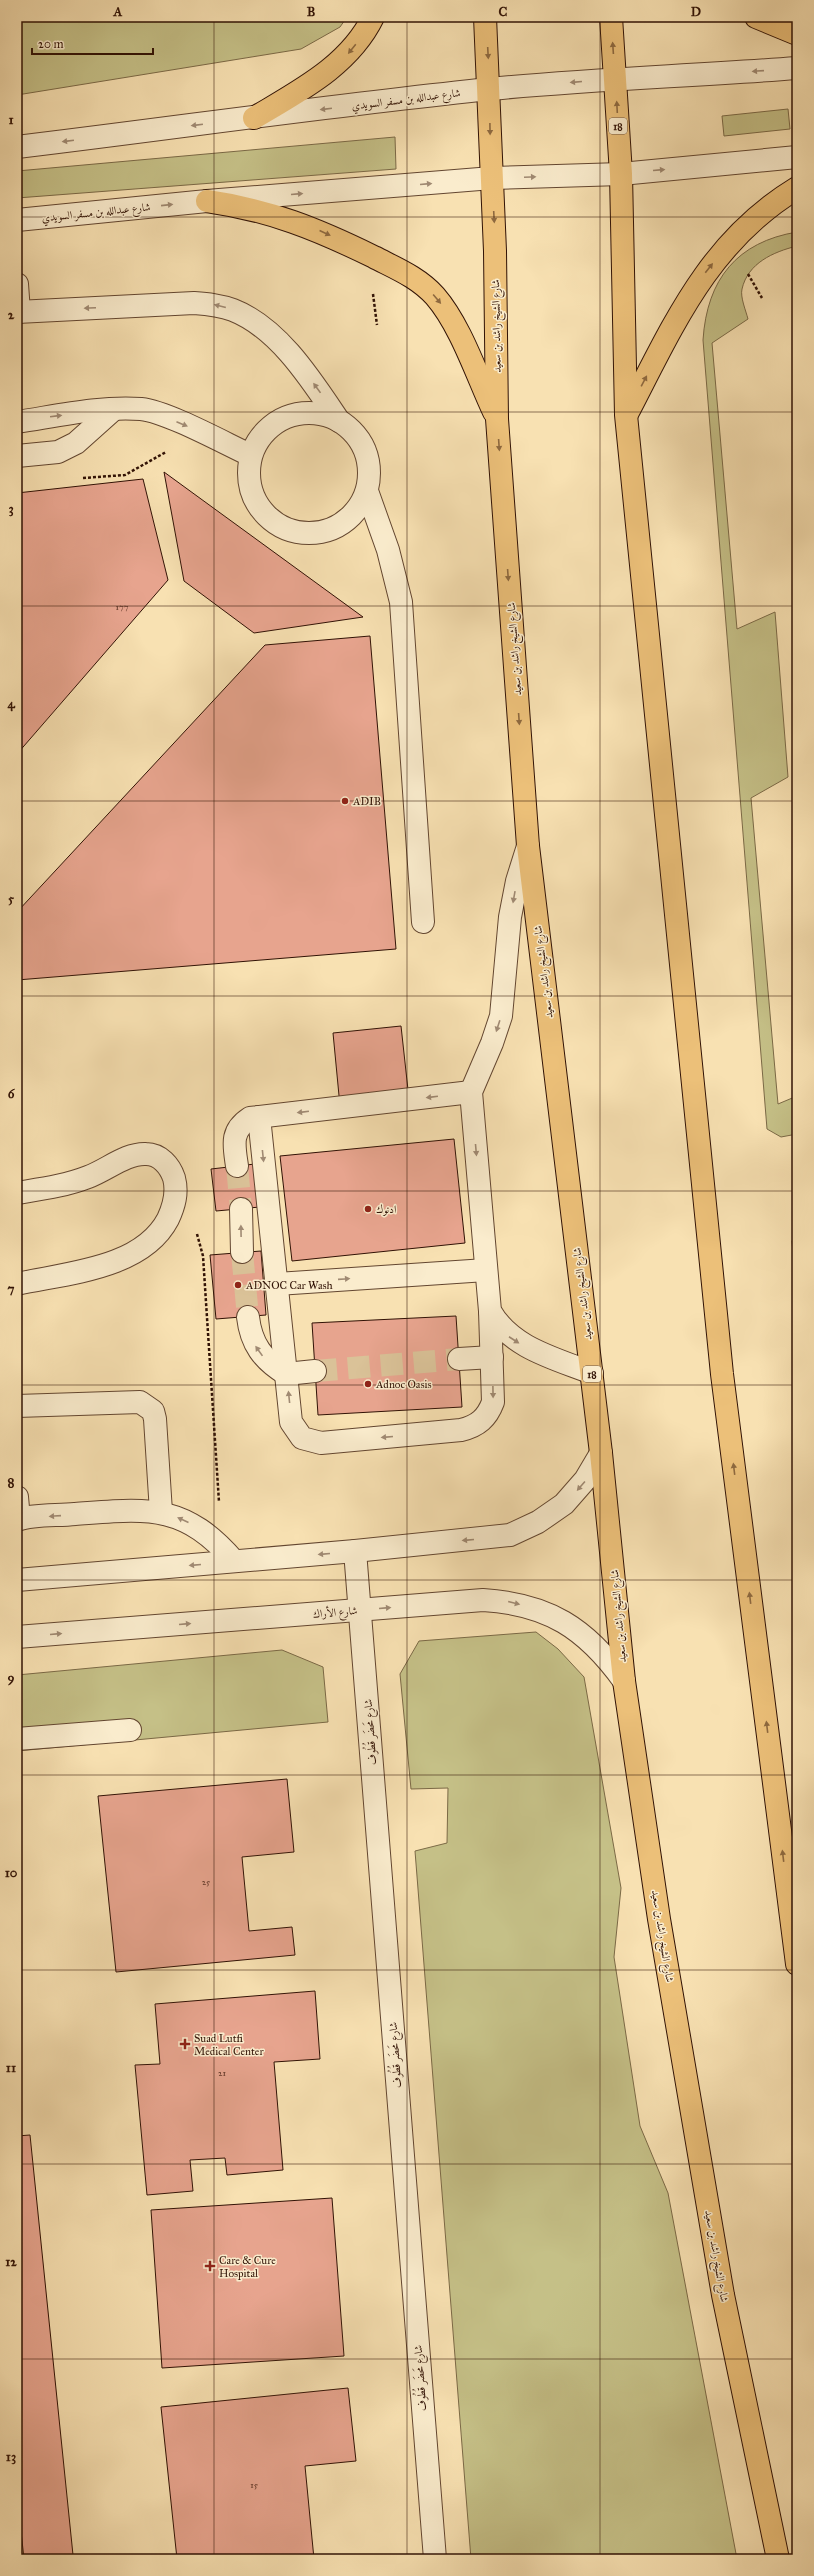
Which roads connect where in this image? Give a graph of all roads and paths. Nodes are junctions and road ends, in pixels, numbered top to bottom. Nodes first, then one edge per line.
1 (373, 17) edge
2 (485, 17) edge
3 (611, 17) edge
4 (756, 17) edge
5 (797, 34) edge
6 (797, 68) edge
7 (615, 78) junction
8 (489, 90) junction
9 (254, 118) junction
10 (17, 147) edge
11 (797, 157) edge
12 (620, 174) junction
13 (492, 178) junction
14 (797, 188) edge
15 (207, 201) junction
16 (17, 220) edge
17 (746, 272) dead end
18 (17, 284) edge
19 (374, 296) dead end
20 (762, 298) dead end
21 (18, 312) edge
22 (377, 325) dead end
23 (114, 409) junction
24 (626, 415) junction
25 (497, 419) junction
26 (339, 420) junction
27 (17, 422) edge
28 (172, 448) dead end
29 (250, 455) junction
30 (17, 456) edge
31 (79, 478) dead end
32 (367, 491) junction
33 (528, 846) junction
34 (423, 922) dead end
35 (471, 1092) junction
36 (259, 1117) junction
37 (237, 1166) tunnel mouth
38 (17, 1193) edge
39 (175, 1196) junction
40 (241, 1209) tunnel mouth
41 (242, 1252) tunnel mouth
42 (486, 1270) junction
43 (17, 1284) edge
44 (277, 1284) junction
45 (490, 1311) junction
46 (248, 1317) tunnel mouth
47 (492, 1357) junction
48 (459, 1359) tunnel mouth
49 (315, 1371) tunnel mouth
50 (592, 1373) junction
51 (286, 1374) junction
52 (17, 1406) edge
53 (601, 1453) junction
54 (17, 1497) edge
55 (161, 1512) junction
56 (18, 1519) edge
57 (355, 1551) junction
58 (228, 1554) junction
59 (17, 1580) edge
60 (360, 1610) junction
61 (17, 1638) edge
62 (624, 1681) junction
63 (130, 1730) dead end
64 (17, 1739) edge
65 (797, 1964) edge
66 (435, 2559) edge
67 (778, 2559) edge

1 -> 9 main road
2 -> 8 main road, شارع الشيخ راشد بن سعيد / 18
7 -> 3 main road, 18
4 - 5 main road
6 -> 7 street, شارع عبدالله بن مسفر السويدي
7 -> 8 street, شارع عبدالله بن مسفر السويدي
12 -> 7 main road, 18
8 -> 9 street, شارع عبدالله بن مسفر السويدي
8 -> 13 main road, شارع الشيخ راشد بن سعيد / 18
9 -> 10 street, شارع عبدالله بن مسفر السويدي
12 -> 11 street, شارع عبدالله بن مسفر السويدي
13 -> 12 street, شارع عبدالله بن مسفر السويدي
12 - 24 main road, 18
15 -> 13 street, شارع عبدالله بن مسفر السويدي
13 -> 25 main road, شارع الشيخ راشد بن سعيد / 18
24 -> 14 main road
16 -> 15 street, شارع عبدالله بن مسفر السويدي
15 -> 25 main road
17 - 20 path
18 - 21 street
19 - 22 path
26 -> 21 street
27 -> 23 street
23 -> 29 street
23 - 30 street
65 -> 24 main road, 18
25 -> 33 main road, شارع الشيخ راشد بن سعيد / 18
26 - 29 street
26 - 32 street
28 - 31 path
29 - 32 street
32 - 34 street
33 -> 35 street
33 - 50 main road, شارع الشيخ راشد بن سعيد / 18
35 -> 36 street
35 -> 42 street
36 - 37 street
36 -> 44 street
38 - 39 street
39 - 43 street
39 - 58 path
41 -> 40 street
44 -> 42 street
42 - 45 street
44 - 51 street
45 - 47 street
45 -> 50 street
51 -> 46 street
47 - 48 street
47 -> 51 street
49 - 51 street
50 - 53 main road, شارع الشيخ راشد بن سعيد / 18
52 - 55 street
53 -> 57 street
53 - 62 main road, شارع الشيخ راشد بن سعيد / 18
54 - 56 street
55 -> 56 street
58 -> 55 street
57 -> 58 street
57 - 60 street, شارع مَحضَر قُطُوف
58 -> 59 street
61 -> 60 street, شارع الأراك
60 -> 62 street, شارع الأراك
60 - 66 street, شارع مَحضَر قُطُوف
62 - 67 main road, شارع الشيخ راشد بن سعيد / 18
63 - 64 street

